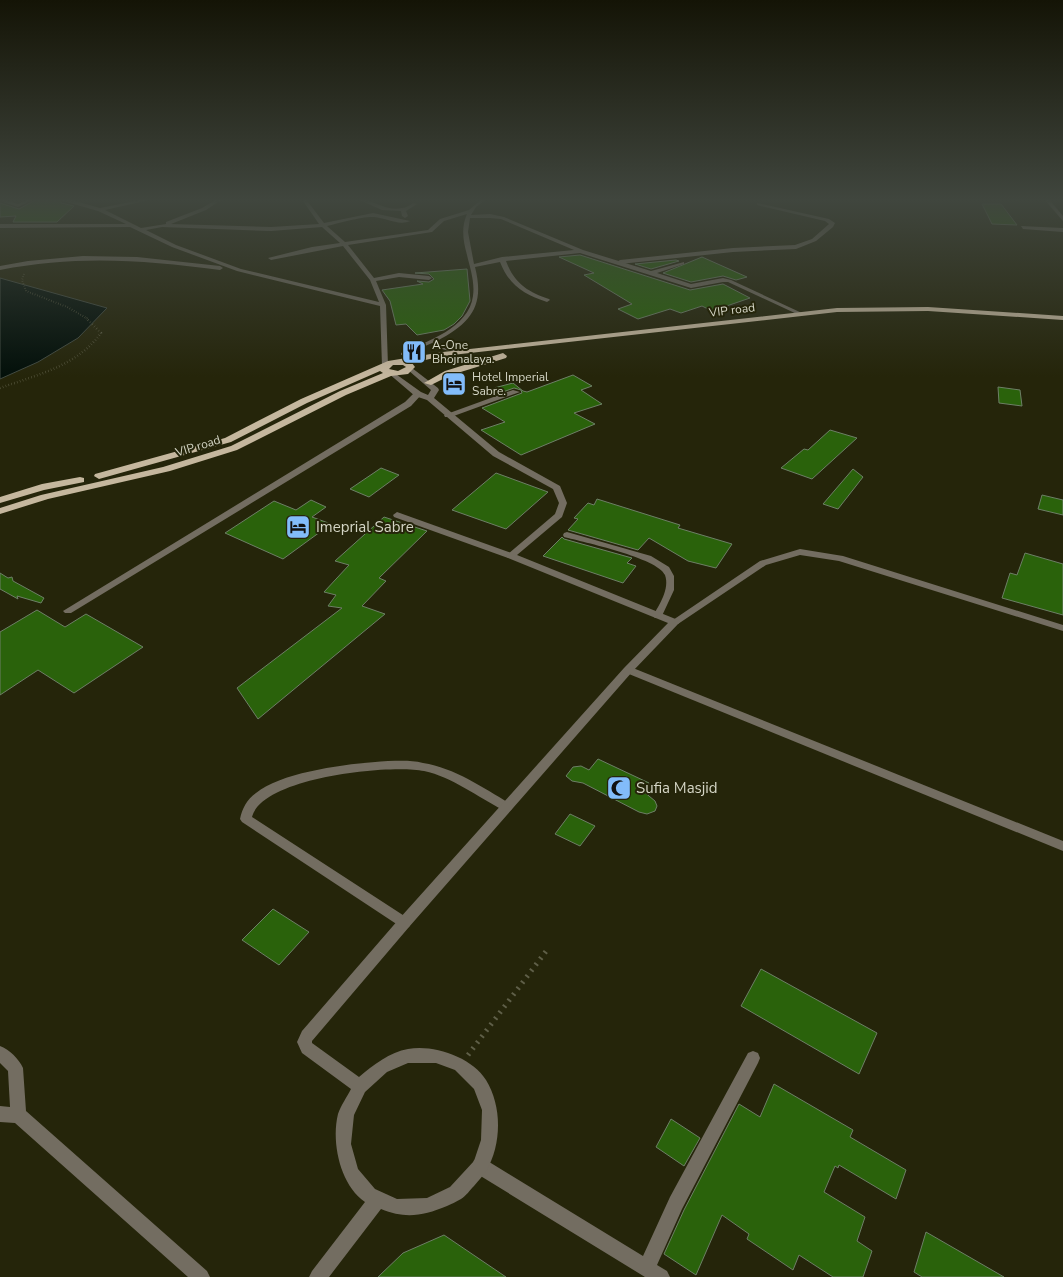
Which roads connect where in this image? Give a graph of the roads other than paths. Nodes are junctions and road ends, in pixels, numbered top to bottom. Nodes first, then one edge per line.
1 (61, 258) edge
2 (121, 258) edge
3 (205, 258) edge
4 (355, 258) edge
5 (471, 258) edge
6 (525, 258) edge
7 (604, 258) edge
8 (661, 258) edge
9 (502, 259) junction
10 (620, 262) junction
11 (682, 262) dead end
12 (472, 266) junction
13 (0, 268) edge
14 (239, 270) junction
15 (652, 273) junction
16 (429, 278) dead end
17 (373, 280) junction
18 (546, 300) dead end
19 (383, 305) junction
20 (800, 314) junction
21 (1063, 318) edge
22 (1063, 325) edge
23 (433, 340) junction
24 (459, 352) junction
25 (398, 354) junction
26 (504, 356) junction
27 (388, 370) junction
28 (428, 382) junction
29 (516, 392) dead end
30 (418, 394) junction
31 (430, 398) junction
32 (448, 415) junction
33 (0, 500) edge
34 (0, 511) edge
35 (397, 515) dead end
36 (567, 535) dead end
37 (511, 556) junction
38 (68, 610) dead end
39 (658, 616) junction
40 (675, 622) junction
41 (1063, 628) edge
42 (628, 670) junction
43 (507, 807) junction
44 (1063, 846) edge
45 (404, 924) junction
46 (0, 1053) edge
47 (753, 1058) dead end
48 (360, 1087) junction
49 (0, 1114) edge
50 (18, 1115) junction
51 (480, 1166) junction
52 (378, 1199) junction
53 (654, 1272) edge
54 (200, 1277) edge
55 (318, 1277) edge

1 - 13 street
2 - 14 street
3 - 14 street
4 - 17 street
5 - 12 street
6 - 9 street
7 - 10 street
8 - 10 street
9 - 12 street
9 - 18 street
10 - 15 street
11 - 15 street
12 - 23 street
14 - 19 street
15 - 20 street
16 - 17 street
17 - 19 street
19 - 25 street
20 - 21 main road, VIP road
20 - 24 main road, VIP road
22 - 26 main road, VIP road
23 - 24 street
23 - 25 street
24 - 25 main road, VIP road
25 - 26 main road, VIP road
25 - 27 street
25 - 27 main road
25 - 28 street
26 - 28 main road
27 - 30 street
27 - 33 main road, VIP road
27 - 34 main road, VIP road
28 - 31 street
29 - 32 street
30 - 31 street
30 - 38 street
31 - 32 street
32 - 37 street
35 - 37 street
36 - 39 street
37 - 39 street
39 - 40 street
40 - 41 street
40 - 42 street
42 - 43 street
42 - 44 street
43 - 45 street
43 - 45 street
45 - 48 street
46 - 50 street
47 - 53 street
48 - 51 street
48 - 52 street
49 - 50 street
50 - 54 street
51 - 52 street
51 - 53 street
52 - 55 street

